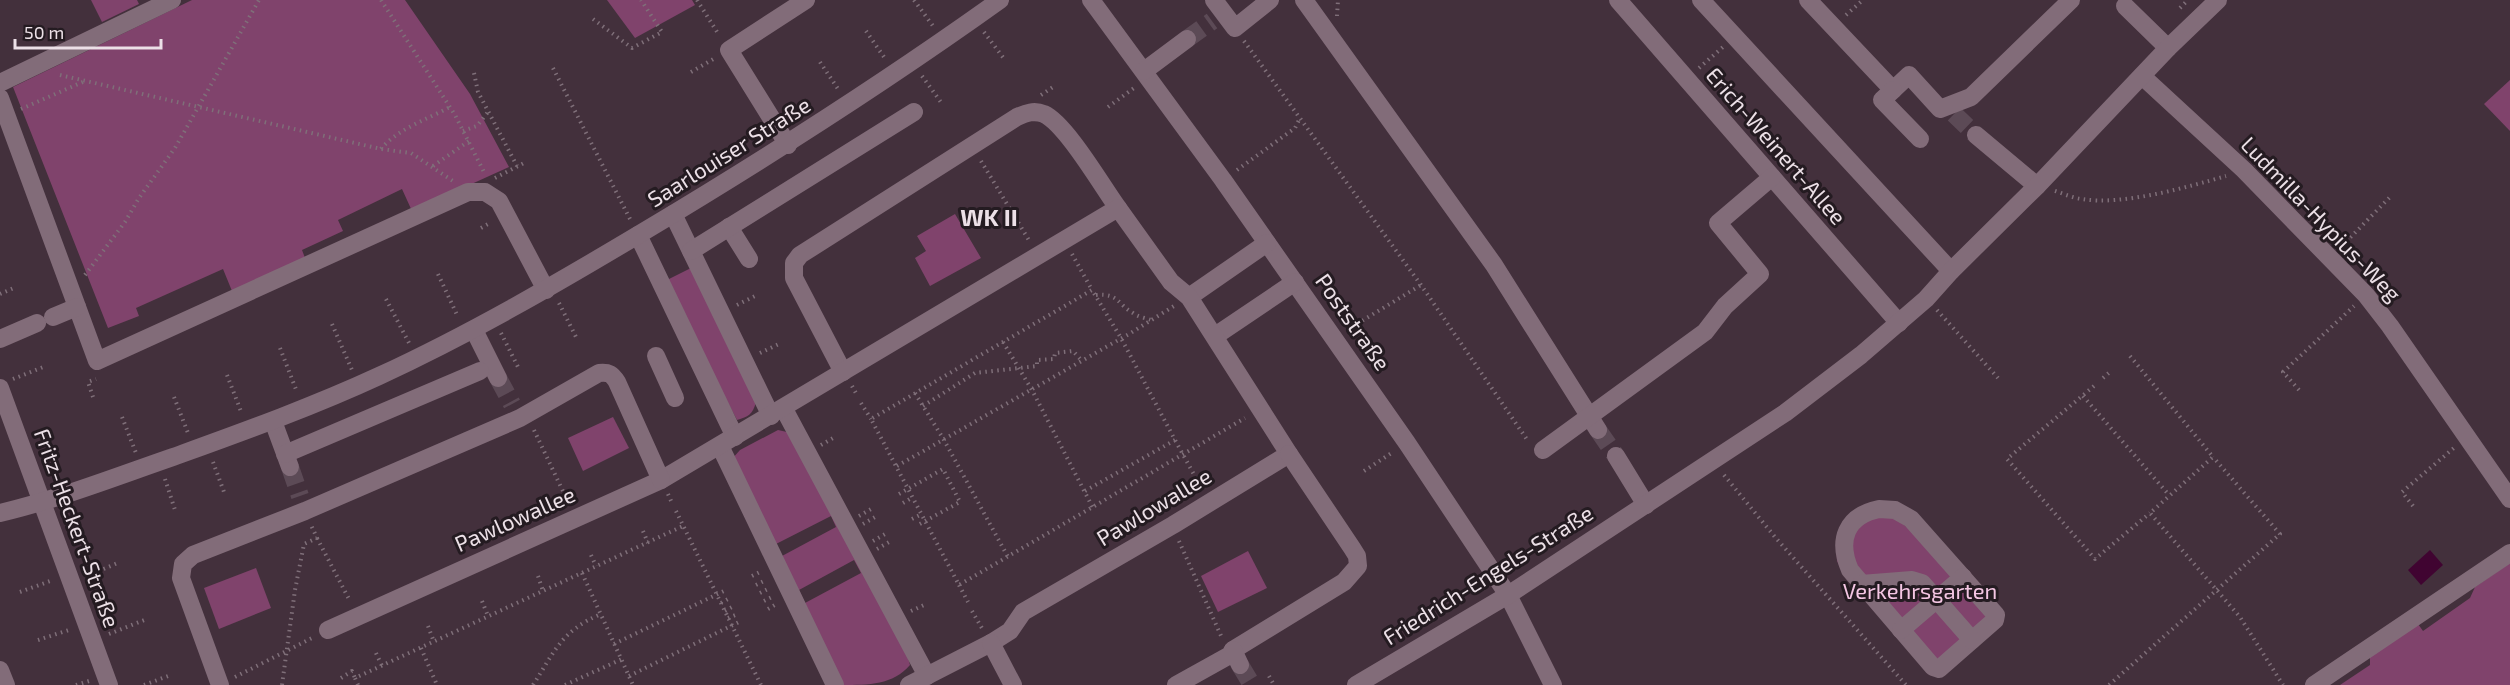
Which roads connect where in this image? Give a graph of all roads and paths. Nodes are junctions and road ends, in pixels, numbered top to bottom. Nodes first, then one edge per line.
1 (172, 0) edge
2 (259, 0) edge
3 (381, 0) edge
4 (641, 0) edge
5 (697, 0) edge
6 (806, 0) edge
7 (914, 0) edge
8 (1000, 0) edge
9 (1091, 0) edge
10 (1270, 0) edge
11 (1304, 0) edge
12 (1618, 0) edge
13 (1701, 0) edge
14 (1808, 0) edge
15 (2071, 0) edge
16 (2218, 0) edge
17 (2125, 6) dead end
18 (1216, 11) edge
19 (975, 18) junction
20 (593, 19) dead end
21 (1235, 28) junction
22 (866, 31) dead end
23 (1735, 37) junction
24 (1187, 39) tunnel mouth
25 (944, 40) junction
26 (2168, 48) junction
27 (729, 50) junction
28 (1005, 60) dead end
29 (820, 62) dead end
30 (912, 63) junction
31 (33, 68) junction
32 (553, 68) dead end
33 (691, 72) dead end
34 (474, 73) dead end
35 (896, 74) junction
36 (1147, 74) junction
37 (2142, 76) junction
38 (86, 80) junction
39 (1687, 80) junction
40 (0, 83) edge
41 (1893, 90) junction
42 (0, 98) edge
43 (849, 105) junction
44 (942, 105) dead end
45 (199, 106) junction
46 (450, 107) junction
47 (1108, 107) dead end
48 (488, 112) junction
49 (914, 112) dead end
50 (6, 116) junction
51 (1300, 118) junction
52 (463, 131) junction
53 (1976, 135) tunnel mouth
54 (1920, 139) dead end
55 (469, 141) junction
56 (788, 145) junction
57 (971, 145) junction
58 (381, 149) junction
59 (524, 163) dead end
60 (433, 166) junction
61 (517, 166) junction
62 (2244, 170) junction
63 (1772, 177) junction
64 (1223, 180) junction
65 (2037, 186) junction
66 (468, 192) junction
67 (2392, 195) dead end
68 (1118, 208) junction
69 (673, 214) junction
70 (729, 227) junction
71 (638, 235) junction
72 (1064, 240) junction
73 (1267, 243) junction
74 (691, 251) junction
75 (1038, 256) junction
76 (2331, 257) junction
77 (749, 259) dead end
78 (1951, 271) junction
79 (438, 274) dead end
80 (1295, 282) junction
81 (68, 284) junction
82 (1421, 285) junction
83 (16, 287) dead end
84 (548, 289) junction
85 (1092, 290) junction
86 (0, 294) edge
87 (1096, 296) junction
88 (2366, 296) junction
89 (1189, 297) junction
90 (386, 299) dead end
91 (1926, 299) junction
92 (77, 307) junction
93 (494, 319) junction
94 (1151, 320) junction
95 (1899, 323) junction
96 (332, 324) dead end
97 (470, 332) junction
98 (1215, 336) junction
99 (576, 337) dead end
100 (1121, 338) junction
101 (1335, 338) junction
102 (0, 339) edge
103 (1003, 342) junction
104 (280, 348) dead end
105 (656, 356) dead end
106 (2130, 356) dead end
107 (416, 359) junction
108 (1082, 361) junction
109 (46, 366) dead end
110 (518, 367) dead end
111 (1019, 368) junction
112 (480, 372) dead end
113 (843, 372) junction
114 (2110, 372) dead end
115 (227, 375) dead end
116 (498, 378) tunnel mouth
117 (1998, 378) dead end
118 (2103, 378) dead end
119 (5, 384) edge
120 (358, 385) junction
121 (2094, 386) dead end
122 (1032, 390) junction
123 (2299, 390) dead end
124 (915, 393) junction
125 (2083, 396) junction
126 (174, 397) dead end
127 (675, 398) dead end
128 (861, 403) dead end
129 (923, 406) junction
130 (303, 409) junction
131 (1261, 409) junction
132 (519, 412) junction
133 (777, 412) junction
134 (122, 417) dead end
135 (871, 419) junction
136 (273, 421) junction
137 (1594, 423) junction
138 (248, 429) junction
139 (2467, 437) junction
140 (944, 440) junction
141 (1175, 440) junction
142 (727, 442) junction
143 (1407, 443) junction
144 (200, 447) junction
145 (1542, 450) joint
146 (1289, 454) junction
147 (1183, 456) junction
148 (1616, 456) tunnel mouth
149 (2213, 457) junction
150 (1712, 461) junction
151 (150, 465) junction
152 (897, 466) junction
153 (1364, 471) dead end
154 (661, 480) junction
155 (909, 488) junction
156 (1085, 491) junction
157 (224, 492) dead end
158 (899, 494) dead end
159 (2169, 495) junction
160 (913, 497) junction
161 (2510, 499) edge
162 (43, 503) junction
163 (302, 503) junction
164 (903, 503) dead end
165 (1209, 503) junction
166 (1646, 505) junction
167 (2413, 506) dead end
168 (1093, 508) junction
169 (175, 510) dead end
170 (676, 511) dead end
171 (0, 513) edge
172 (2150, 513) junction
173 (922, 514) junction
174 (575, 519) junction
175 (912, 519) dead end
176 (926, 521) junction
177 (1173, 525) junction
178 (683, 526) junction
179 (916, 526) dead end
180 (643, 531) dead end
181 (317, 538) junction
182 (648, 543) junction
183 (2510, 553) edge
184 (591, 555) dead end
185 (1008, 557) junction
186 (120, 562) dead end
187 (596, 566) junction
188 (582, 573) junction
189 (538, 576) dead end
190 (1963, 577) junction
191 (70, 578) junction
192 (1861, 584) junction
193 (959, 585) junction
194 (726, 590) dead end
195 (2218, 590) junction
196 (543, 591) junction
197 (20, 592) dead end
198 (717, 595) junction
199 (1508, 595) junction
200 (730, 598) dead end
201 (1937, 599) junction
202 (482, 601) dead end
203 (968, 602) dead end
204 (721, 603) junction
205 (734, 606) dead end
206 (725, 611) junction
207 (601, 614) junction
208 (738, 614) dead end
209 (358, 616) junction
210 (488, 616) junction
211 (728, 618) junction
212 (147, 619) dead end
213 (741, 621) dead end
214 (428, 626) dead end
215 (732, 626) junction
216 (328, 630) joint
217 (1901, 630) junction
218 (90, 632) junction
219 (38, 640) dead end
220 (1972, 640) junction
221 (435, 642) junction
222 (991, 643) junction
223 (614, 644) junction
224 (420, 648) junction
225 (285, 652) junction
226 (376, 653) dead end
227 (1234, 657) junction
228 (621, 659) junction
229 (382, 666) junction
230 (0, 670) edge
231 (168, 676) dead end
232 (629, 676) junction
233 (1269, 676) dead end
234 (341, 678) dead end
235 (355, 678) junction
236 (916, 682) edge
237 (226, 683) edge
238 (6, 685) edge
239 (109, 685) edge
240 (144, 685) edge
241 (282, 685) edge
242 (358, 685) edge
243 (437, 685) edge
244 (533, 685) edge
245 (565, 685) edge
246 (633, 685) edge
247 (761, 685) edge
248 (835, 685) edge
249 (1013, 685) edge
250 (1176, 685) edge
251 (1274, 685) edge
252 (1356, 685) edge
253 (1553, 685) edge
254 (1906, 685) edge
255 (2109, 685) edge
256 (2283, 685) edge
257 (2314, 685) edge

1 - 31 street
2 - 45 path
3 - 46 path
4 - 20 path
5 - 27 path
6 - 27 street
7 - 25 path
8 - 19 street, Saarlouiser Straße
9 - 36 street, Poststraße
10 - 21 street
11 - 137 street
12 - 39 street, Erich-Weinert-Allee
13 - 23 street, Erich-Weinert-Allee
14 - 41 street
15 - 41 street
16 - 26 street, Friedrich-Engels-Straße
17 - 26 street
18 - 21 street
19 - 25 street, Saarlouiser Straße
19 - 28 path
21 - 51 path
22 - 35 path
23 - 39 path
23 - 78 street, Erich-Weinert-Allee
24 - 36 street
25 - 30 street, Saarlouiser Straße
26 - 37 street, Friedrich-Engels-Straße
27 - 33 path
27 - 56 street
29 - 43 path
30 - 35 street, Saarlouiser Straße
30 - 44 path
31 - 38 path
31 - 40 street
32 - 71 path
34 - 48 path
35 - 43 street, Saarlouiser Straße
36 - 47 path
36 - 64 street, Poststraße
37 - 62 street, Ludmilla-Hypius-Weg
37 - 65 street, Friedrich-Engels-Straße
38 - 45 path
38 - 50 path
39 - 63 street, Erich-Weinert-Allee
41 - 54 street
42 - 50 street
43 - 56 street, Saarlouiser Straße
45 - 58 path
45 - 81 path
46 - 52 path
46 - 58 path
48 - 52 path
48 - 61 path
49 - 70 street
50 - 81 street
51 - 64 path
51 - 82 path
52 - 55 path
53 - 65 street
55 - 60 path
55 - 61 path
56 - 69 street, Saarlouiser Straße
57 - 68 street
57 - 75 path
57 - 113 street
58 - 60 path
59 - 61 path
60 - 66 path
62 - 65 path
62 - 76 street, Ludmilla-Hypius-Weg
63 - 95 street, Erich-Weinert-Allee
63 - 137 street
64 - 73 street, Poststraße
65 - 78 street, Friedrich-Engels-Straße
66 - 84 street
66 - 92 street
67 - 76 path
68 - 72 street, Pawlowallee
68 - 89 street
69 - 71 street, Saarlouiser Straße
69 - 74 street, Pawlowallee
70 - 74 street
70 - 77 street
71 - 84 street, Saarlouiser Straße
71 - 142 street
72 - 75 street, Pawlowallee
72 - 85 path
73 - 80 street, Poststraße
73 - 89 street
74 - 133 street, Pawlowallee
75 - 113 street, Pawlowallee
76 - 88 street, Ludmilla-Hypius-Weg
78 - 91 street, Friedrich-Engels-Straße
79 - 97 path
80 - 98 street
80 - 101 street, Poststraße
81 - 92 street
82 - 101 path
82 - 145 path
83 - 86 path
84 - 93 street, Saarlouiser Straße
84 - 99 path
85 - 87 path
85 - 103 path
87 - 94 path
87 - 100 path
88 - 123 path
88 - 139 street, Ludmilla-Hypius-Weg
89 - 94 path
89 - 98 street
90 - 107 path
91 - 95 street, Friedrich-Engels-Straße
91 - 117 path
92 - 102 street
93 - 97 street, Saarlouiser Straße
93 - 110 path
94 - 100 path
95 - 150 street, Friedrich-Engels-Straße
96 - 120 path
97 - 107 street, Saarlouiser Straße
97 - 116 street
98 - 131 street
100 - 108 path
100 - 141 path
101 - 143 street, Poststraße
103 - 111 path
103 - 124 path
104 - 130 path
105 - 127 street
106 - 149 path
107 - 120 street, Saarlouiser Straße
108 - 111 path
108 - 122 path
109 - 119 path
111 - 122 path
111 - 129 path
112 - 136 street
113 - 133 street, Pawlowallee
114 - 118 path
115 - 138 path
119 - 162 street, Fritz-Heckert-Straße
120 - 130 street, Saarlouiser Straße
121 - 125 path
122 - 140 path
122 - 156 path
124 - 129 path
124 - 135 path
125 - 159 path
125 - 172 path
126 - 144 path
128 - 135 path
129 - 140 path
130 - 136 street, Saarlouiser Straße
131 - 146 street
131 - 147 path
132 - 154 street
132 - 163 street
132 - 174 path
133 - 142 street, Pawlowallee
133 - 236 street, Pawlowallee
134 - 151 path
135 - 152 path
136 - 138 street, Saarlouiser Straße
137 - 145 street
138 - 144 street, Saarlouiser Straße
139 - 161 street, Ludmilla-Hypius-Weg
139 - 167 path
140 - 152 path
140 - 185 path
141 - 147 path
141 - 156 path
142 - 154 street, Pawlowallee
142 - 248 street
143 - 153 path
143 - 199 street, Poststraße
144 - 151 street, Saarlouiser Straße
144 - 157 path
146 - 165 street, Pawlowallee
146 - 227 street
147 - 165 path
147 - 168 path
148 - 166 street
149 - 159 path
149 - 195 path
150 - 166 street, Friedrich-Engels-Straße
150 - 254 path
151 - 162 street, Saarlouiser Straße
151 - 169 path
152 - 155 path
154 - 174 street, Pawlowallee
155 - 158 path
155 - 160 path
155 - 176 path
156 - 168 path
159 - 172 path
160 - 164 path
160 - 173 path
162 - 171 street, Saarlouiser Straße
162 - 191 street, Fritz-Heckert-Straße
163 - 181 path
163 - 237 street
165 - 177 street, Pawlowallee
166 - 199 street, Friedrich-Engels-Straße
168 - 185 path
170 - 178 path
172 - 195 path
173 - 175 path
173 - 176 path
174 - 209 street, Pawlowallee
176 - 179 path
176 - 193 path
177 - 222 street, Pawlowallee
177 - 227 path
178 - 182 path
178 - 198 path
180 - 182 path
181 - 209 path
181 - 225 path
182 - 187 path
183 - 257 street
184 - 187 path
185 - 193 path
186 - 191 path
187 - 188 path
188 - 196 path
188 - 207 path
189 - 196 path
190 - 192 street
190 - 201 street
190 - 220 street
191 - 197 path
191 - 218 street, Fritz-Heckert-Straße
192 - 201 street
192 - 217 street
193 - 203 path
194 - 198 path
195 - 255 path
195 - 256 path
196 - 210 path
198 - 204 path
198 - 223 path
199 - 252 street, Friedrich-Engels-Straße
199 - 253 street, Poststraße
200 - 204 path
201 - 217 street
201 - 220 street
202 - 210 path
204 - 206 path
205 - 206 path
206 - 211 path
207 - 223 path
207 - 244 path
208 - 211 path
209 - 216 street, Pawlowallee
210 - 221 path
211 - 215 path
212 - 218 path
213 - 215 path
214 - 221 path
215 - 232 path
215 - 247 path
216 - 225 path
217 - 220 street
218 - 219 path
218 - 239 street, Fritz-Heckert-Straße
221 - 224 path
222 - 236 street, Pawlowallee
222 - 249 street
223 - 228 path
224 - 229 path
224 - 243 path
225 - 237 path
225 - 241 path
226 - 229 path
227 - 250 street
228 - 232 path
228 - 245 path
229 - 235 path
230 - 238 street
231 - 240 path
232 - 246 path
233 - 251 path
234 - 235 path
235 - 242 path

